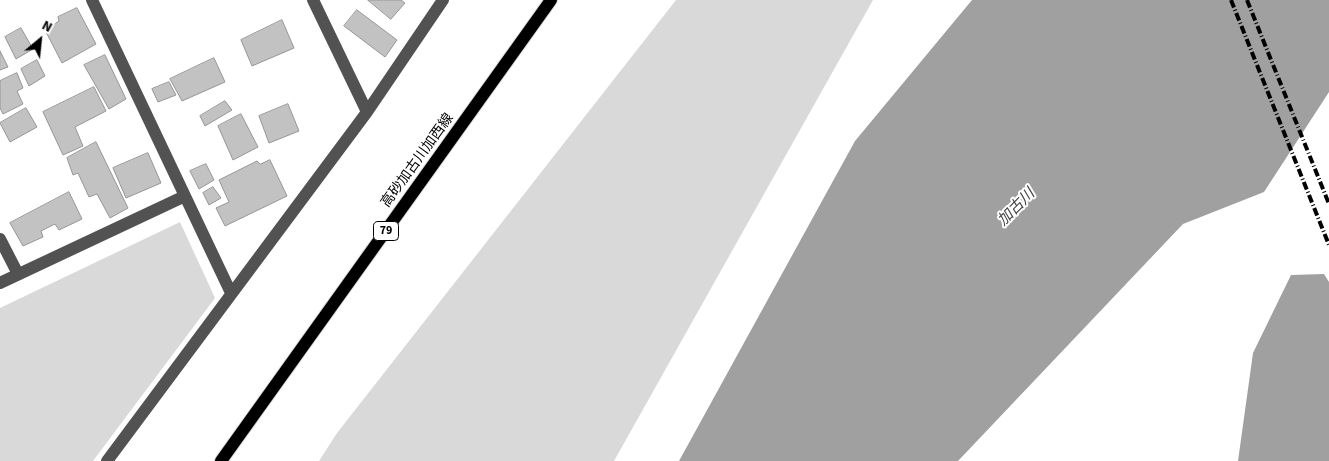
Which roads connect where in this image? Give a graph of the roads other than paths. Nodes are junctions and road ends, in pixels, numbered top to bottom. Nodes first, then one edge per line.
1 (92, 0) edge
2 (313, 0) edge
3 (443, 0) edge
4 (551, 0) edge
5 (367, 112) junction
6 (185, 196) junction
7 (0, 239) edge
8 (18, 274) junction
9 (0, 283) edge
10 (232, 293) junction
11 (107, 461) edge
12 (220, 461) edge

1 - 6 street
2 - 5 street
3 - 5 street
4 - 12 main road, 高砂加古川加西線 / 79
5 - 10 street
6 - 8 street
6 - 10 street
7 - 8 street
8 - 9 street
10 - 11 street

